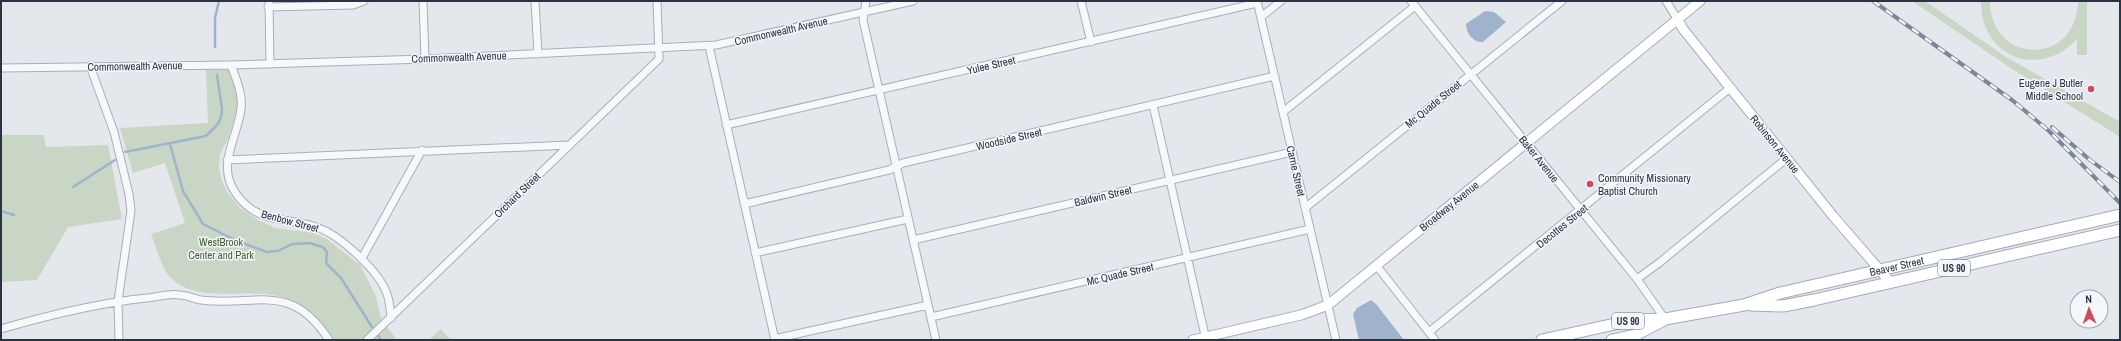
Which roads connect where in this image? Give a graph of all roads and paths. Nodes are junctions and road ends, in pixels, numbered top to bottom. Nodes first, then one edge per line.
1 (364, 1) edge
2 (423, 1) edge
3 (535, 1) edge
4 (657, 1) edge
5 (866, 1) edge
6 (912, 1) edge
7 (1081, 1) edge
8 (1281, 1) edge
9 (1562, 1) edge
10 (1666, 1) edge
11 (1700, 1) edge
12 (1257, 2) edge
13 (268, 4) edge
14 (1413, 4) edge
15 (864, 12) junction
16 (1261, 18) junction
17 (1678, 20) junction
18 (1091, 42) junction
19 (709, 46) junction
20 (660, 48) junction
21 (538, 54) junction
22 (425, 59) junction
23 (270, 64) junction
24 (231, 65) junction
25 (90, 66) junction
26 (1, 68) edge
27 (1470, 75) junction
28 (1275, 76) junction
29 (1730, 88) junction
30 (879, 90) junction
31 (1153, 105) junction
32 (1283, 112) junction
33 (726, 125) junction
34 (1526, 143) junction
35 (569, 145) junction
36 (422, 150) junction
37 (1292, 152) junction
38 (1787, 158) junction
39 (226, 160) junction
40 (898, 167) junction
41 (1170, 180) junction
42 (744, 204) junction
43 (1305, 208) junction
44 (1580, 211) junction
45 (2120, 215) edge
46 (908, 219) junction
47 (1310, 229) junction
48 (2120, 230) edge
49 (913, 240) junction
50 (755, 253) junction
51 (362, 258) junction
52 (1188, 258) junction
53 (1376, 265) junction
54 (1880, 270) junction
55 (1637, 279) junction
56 (1891, 282) junction
57 (118, 301) junction
58 (928, 305) junction
59 (1328, 305) junction
60 (1744, 305) junction
61 (931, 317) junction
62 (391, 318) junction
63 (1665, 319) junction
64 (1, 329) edge
65 (1429, 332) junction
66 (1206, 339) edge
67 (119, 340) edge
68 (329, 340) edge
69 (367, 340) edge
70 (775, 340) edge
71 (936, 340) edge
72 (1193, 340) edge
73 (1336, 340) edge
74 (1435, 340) edge
75 (1542, 340) edge
76 (1612, 340) edge

1 - 13 street
2 - 22 street
3 - 21 street
4 - 20 street
5 - 15 street
6 - 15 street, Commonwealth Avenue
7 - 18 street
8 - 16 street
9 - 27 street, Mc Quade Street
10 - 17 street, Robinson Avenue
11 - 17 street
12 - 16 street, Carrie Street
12 - 18 street, Yulee Street
13 - 23 street
14 - 27 street, Baker Avenue
14 - 32 street
15 - 19 street, Commonwealth Avenue
15 - 30 street
16 - 28 street, Carrie Street
17 - 29 street, Robinson Avenue
17 - 34 street, Broadway Avenue
18 - 30 street, Yulee Street
19 - 20 street, Commonwealth Avenue
19 - 33 street
20 - 21 street, Commonwealth Avenue
20 - 35 street, Orchard Street
21 - 22 street, Commonwealth Avenue
22 - 23 street, Commonwealth Avenue
23 - 24 street, Commonwealth Avenue
24 - 25 street, Commonwealth Avenue
24 - 39 street, Benbow Street
25 - 26 street, Commonwealth Avenue
25 - 57 street
27 - 34 street, Baker Avenue
27 - 43 street, Mc Quade Street
28 - 31 street, Woodside Street
28 - 32 street, Carrie Street
29 - 38 street, Robinson Avenue
29 - 44 street, Decottes Street
30 - 33 street, Yulee Street
30 - 40 street
31 - 40 street, Woodside Street
31 - 41 street
32 - 37 street, Carrie Street
33 - 42 street
34 - 44 street, Baker Avenue
34 - 53 street, Broadway Avenue
35 - 36 street
35 - 62 street, Orchard Street
36 - 39 street
36 - 51 street
37 - 41 street, Baldwin Street
37 - 43 street, Carrie Street
38 - 54 street, Robinson Avenue
38 - 55 street
39 - 51 street, Benbow Street
40 - 42 street, Woodside Street
40 - 46 street
41 - 49 street, Baldwin Street
41 - 52 street
42 - 50 street
43 - 47 street, Carrie Street
44 - 55 street, Baker Avenue
44 - 65 street, Decottes Street
45 - 54 main road, Beaver Street / US 90
46 - 49 street
46 - 50 street
47 - 52 street, Mc Quade Street
47 - 59 street, Carrie Street
48 - 56 main road, Beaver Street / US 90
49 - 58 street
50 - 70 street
51 - 62 street, Benbow Street
52 - 61 street, Mc Quade Street
52 - 66 street
53 - 59 street, Broadway Avenue
53 - 65 street
54 - 56 street, Robinson Avenue
54 - 60 main road, Beaver Street / US 90
55 - 63 street, Baker Avenue
56 - 60 main road, Beaver Street / US 90
57 - 64 street
57 - 67 street
57 - 68 street
58 - 61 street
58 - 70 street
59 - 66 street, Broadway Avenue
59 - 73 street, Carrie Street
60 - 63 main road, Beaver Street / US 90
61 - 71 street
62 - 69 street, Orchard Street
63 - 75 main road, Beaver Street / US 90
63 - 76 main road, Beaver Street / US 90
65 - 74 street
66 - 72 street, Broadway Avenue

